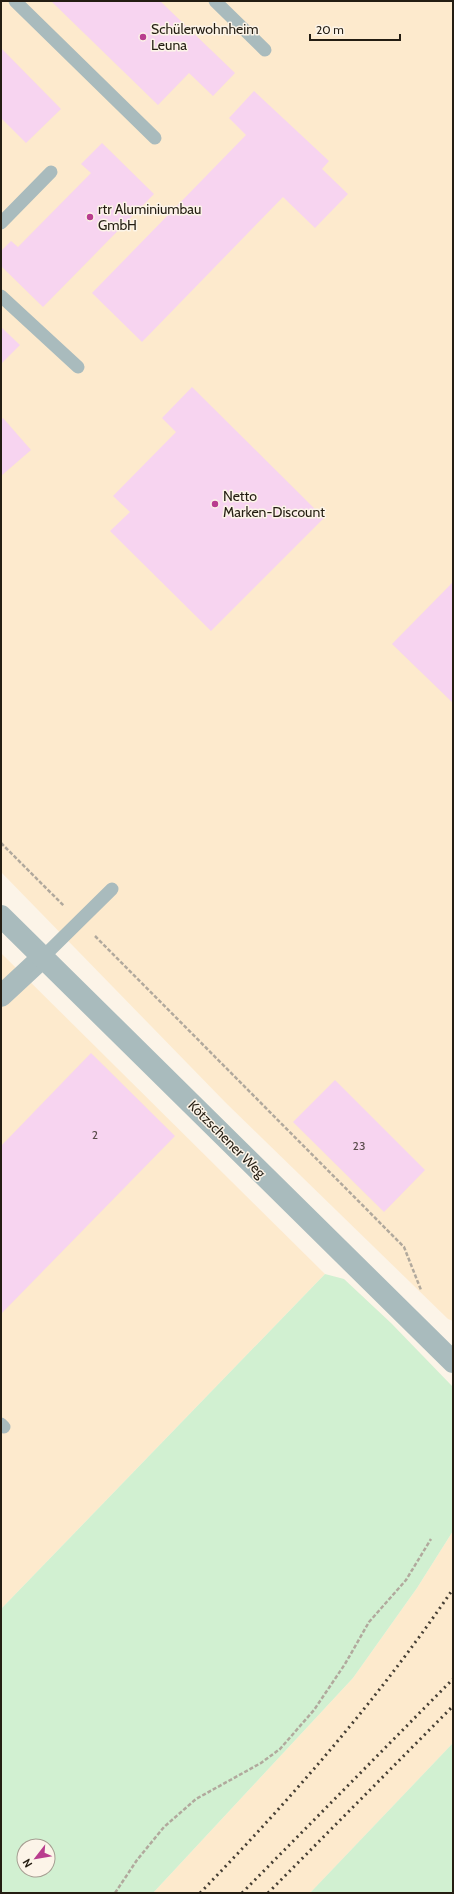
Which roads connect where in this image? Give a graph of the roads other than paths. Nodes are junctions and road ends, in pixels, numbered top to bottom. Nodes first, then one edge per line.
1 (15, 1) edge
2 (215, 1) edge
3 (265, 50) dead end
4 (155, 138) dead end
5 (51, 172) dead end
6 (1, 224) edge
7 (1, 296) edge
8 (78, 367) dead end
9 (112, 889) dead end
10 (1, 916) edge
11 (43, 957) junction
12 (1, 996) edge
13 (453, 1362) edge

1 - 4 lane
2 - 3 lane
5 - 6 lane
7 - 8 lane
9 - 11 lane
10 - 11 street, Kötzschener Weg
11 - 12 street
11 - 13 street, Kötzschener Weg

